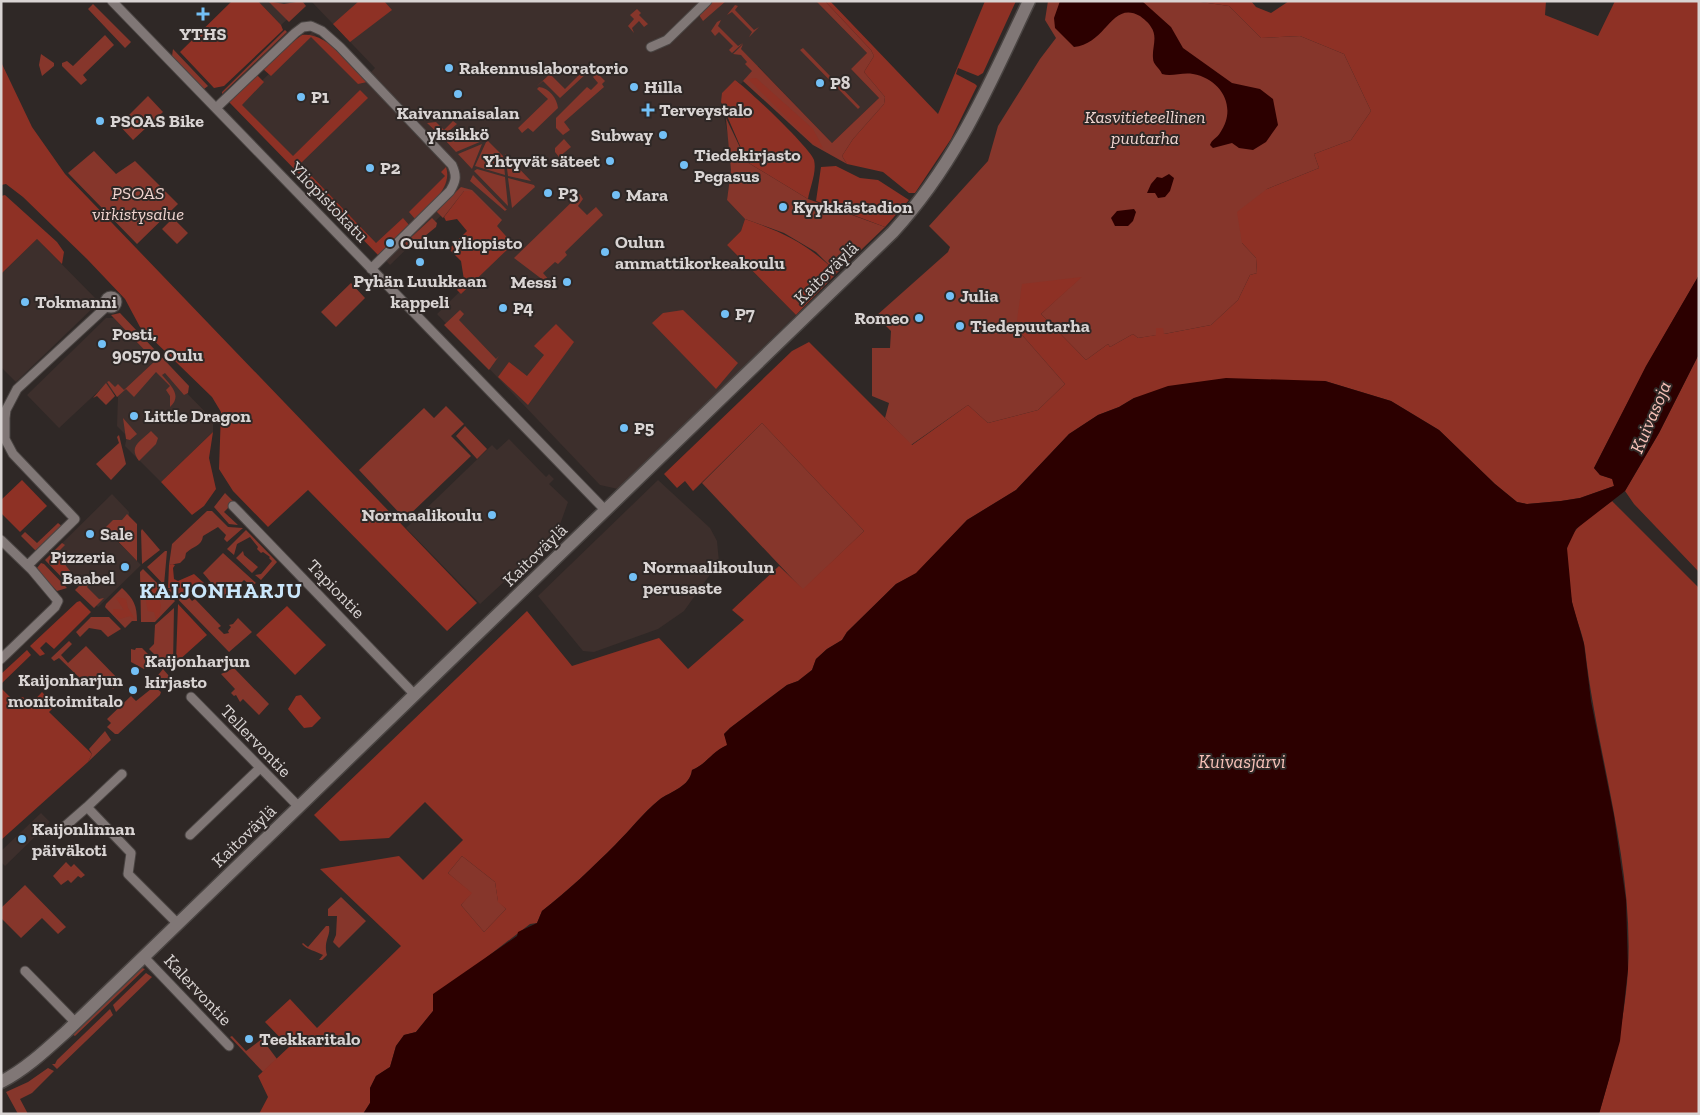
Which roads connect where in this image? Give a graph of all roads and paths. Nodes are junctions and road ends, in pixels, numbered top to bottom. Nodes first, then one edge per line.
1 (112, 1) edge
2 (708, 1) edge
3 (1029, 1) edge
4 (651, 47) dead end
5 (216, 108) junction
6 (371, 269) junction
7 (106, 306) dead end
8 (233, 506) dead end
9 (606, 511) junction
10 (4, 541) edge
11 (28, 565) junction
12 (1, 659) edge
13 (415, 695) junction
14 (190, 697) dead end
15 (260, 768) junction
16 (122, 774) dead end
17 (87, 807) junction
18 (299, 807) junction
19 (63, 828) dead end
20 (190, 835) dead end
21 (178, 924) junction
22 (144, 957) junction
23 (25, 971) dead end
24 (76, 1023) junction
25 (229, 1046) dead end
26 (1, 1082) edge

1 - 5 street, Yliopistokatu
2 - 4 street
3 - 9 street, Kaitoväylä
5 - 6 street, Yliopistokatu
5 - 6 street
6 - 9 street, Yliopistokatu
7 - 11 street
8 - 13 street, Tapiontie
9 - 13 street, Kaitoväylä
10 - 11 street
11 - 12 street
13 - 18 street, Kaitoväylä
14 - 15 street, Tellervontie
15 - 18 street, Tellervontie
15 - 20 street
16 - 17 street
17 - 19 street
17 - 21 street
18 - 21 street, Kaitoväylä
21 - 22 street, Kaitoväylä
22 - 24 street, Kaitoväylä
22 - 25 street, Kalervontie
23 - 24 street
24 - 26 street, Kaitoväylä

